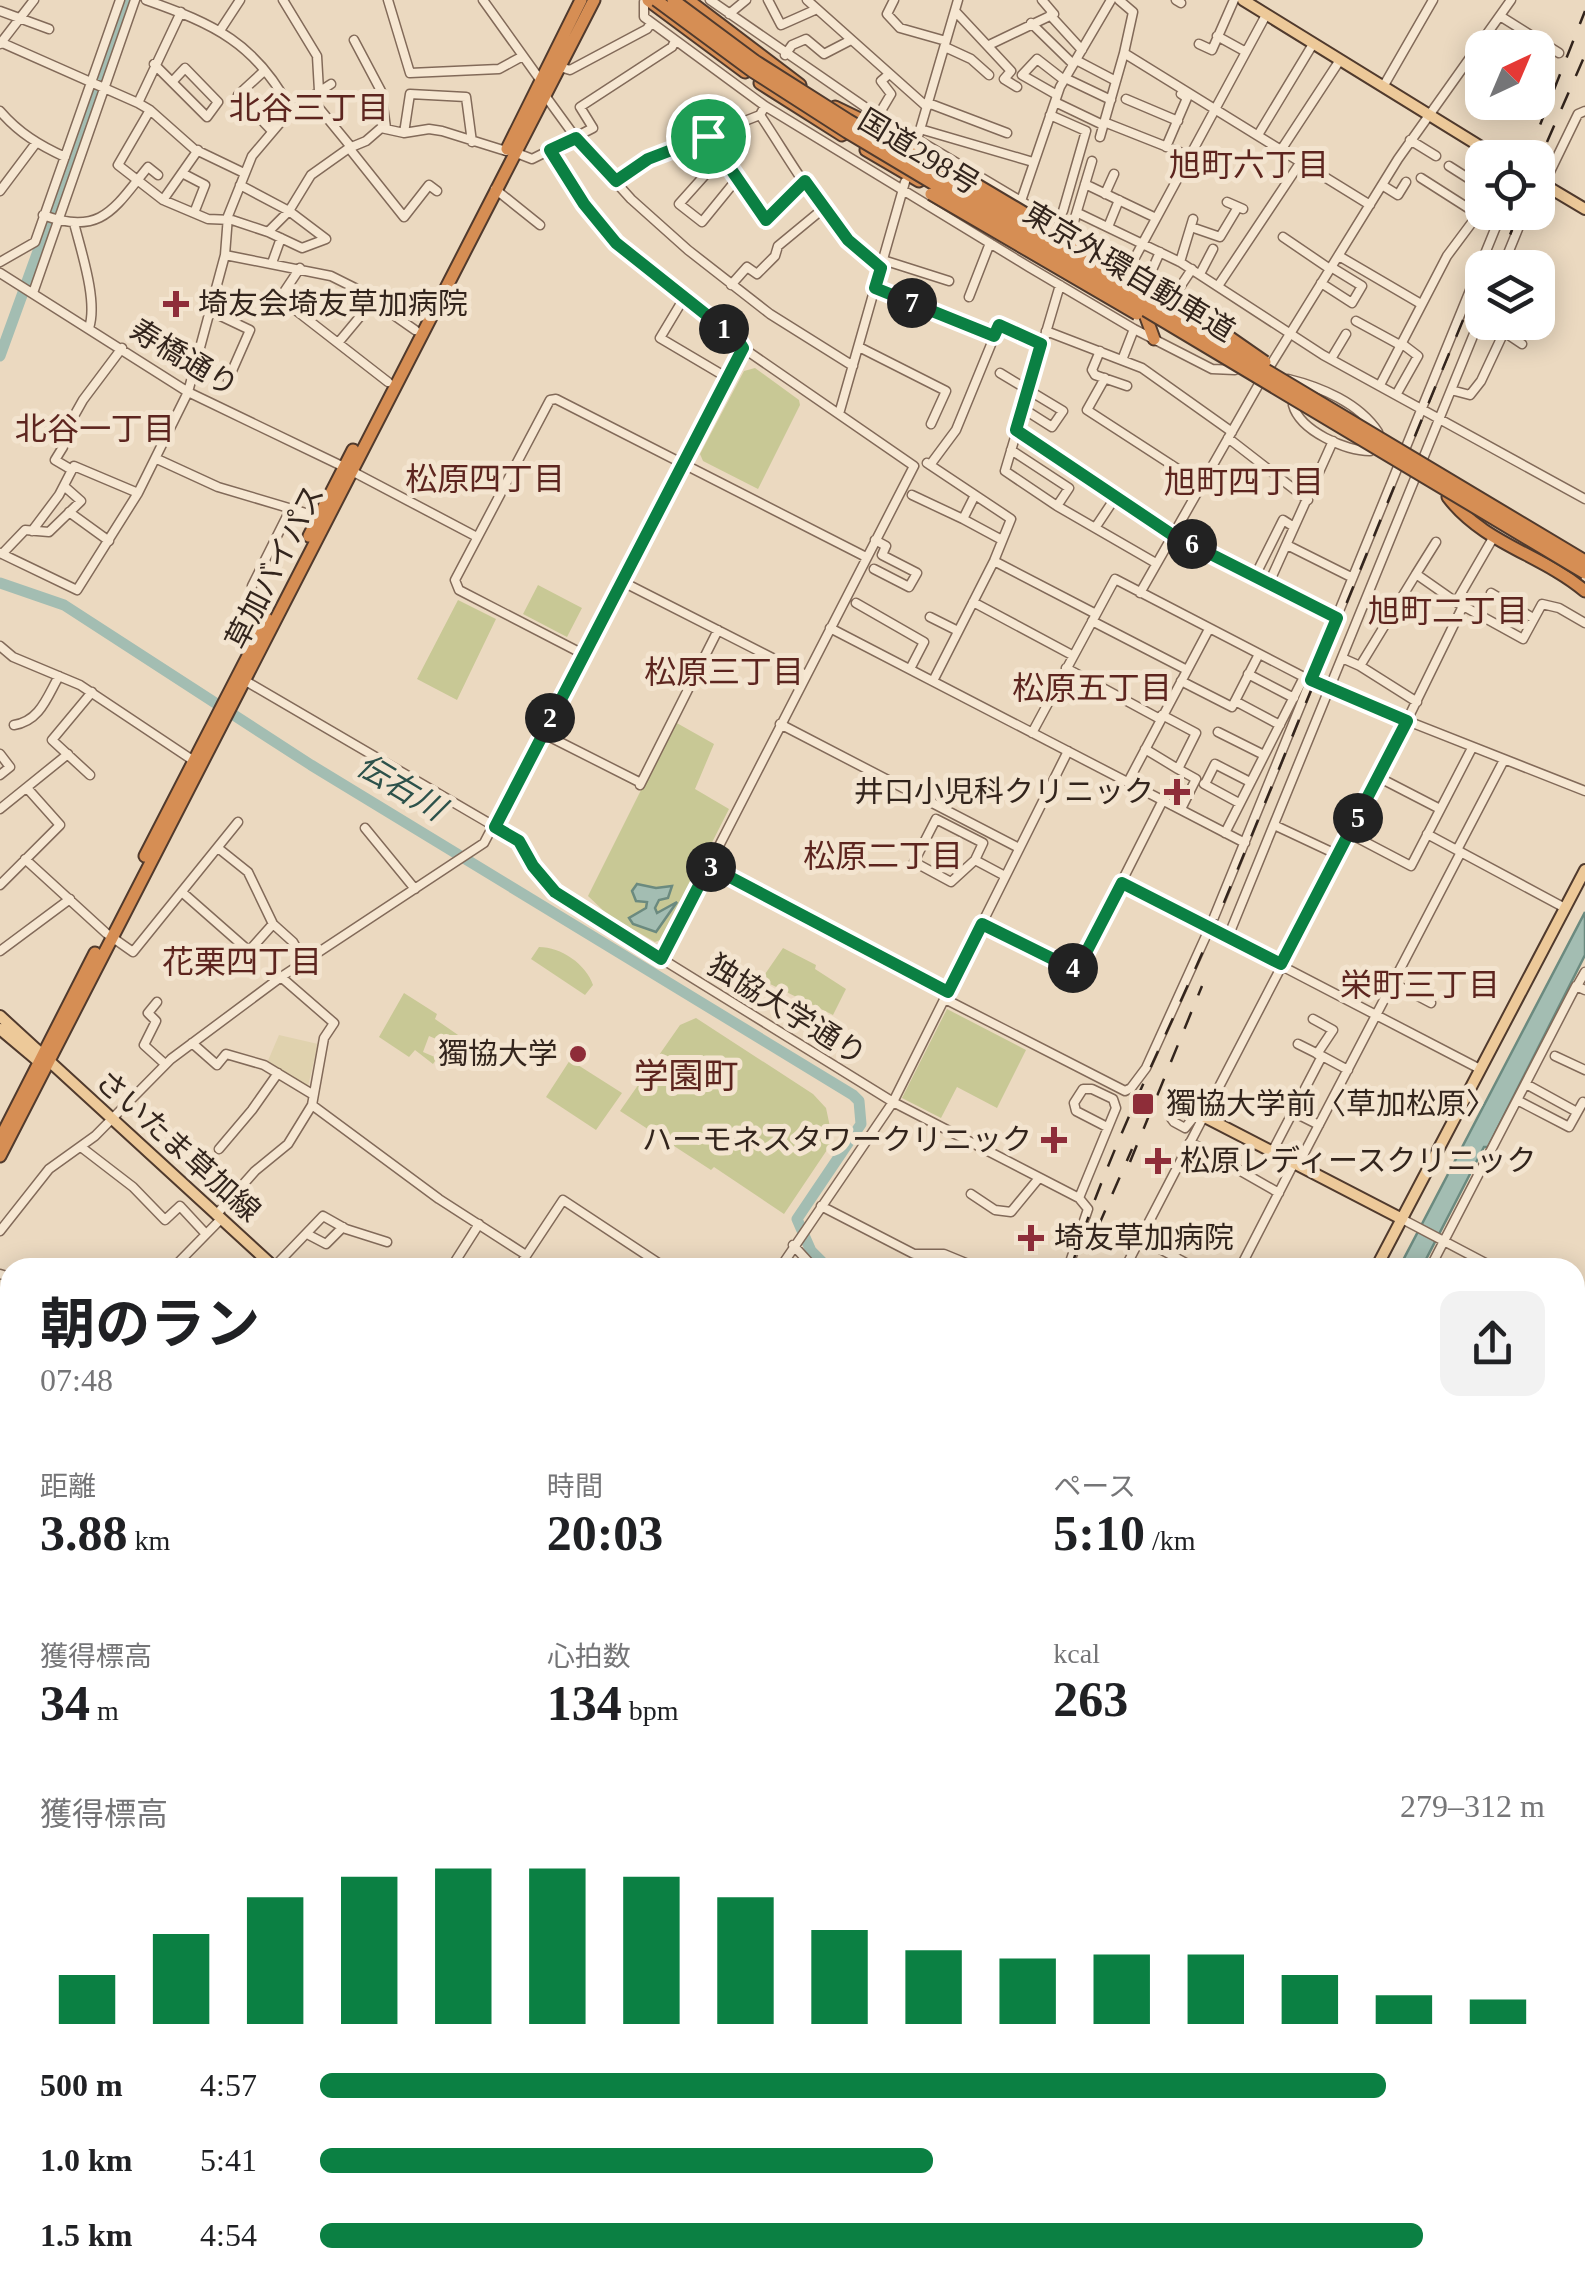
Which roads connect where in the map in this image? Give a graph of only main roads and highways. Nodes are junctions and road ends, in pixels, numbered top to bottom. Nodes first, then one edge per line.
1 (580, 0) edge
2 (594, 0) edge
3 (648, 0) edge
4 (673, 0) edge
5 (684, 0) edge
6 (1243, 0) edge
7 (543, 88) junction
8 (835, 107) junction
9 (1471, 140) edge
10 (510, 152) junction
11 (884, 161) junction
12 (1555, 191) edge
13 (1585, 208) edge
14 (1146, 317) junction
15 (1154, 340) road end
16 (1221, 356) junction
17 (1371, 431) junction
18 (348, 469) junction
19 (1448, 497) junction
20 (1585, 558) edge
21 (1585, 576) edge
22 (1585, 591) edge
23 (242, 678) junction
24 (226, 708) junction
25 (1585, 871) edge
26 (109, 934) junction
27 (0, 1016) edge
28 (0, 1029) edge
29 (43, 1059) junction
30 (1195, 1114) road end
31 (0, 1139) edge
32 (0, 1156) edge
33 (1402, 1219) junction
34 (264, 1258) edge
35 (1381, 1258) edge

1 - 7 highway, 草加バイパス
2 - 7 highway, 草加バイパス
3 - 11 highway, 国道298号
3 - 16 highway, 東京外環自動車道, bridge
4 - 17 highway, 東京外環自動車道, bridge
5 - 8 highway, 国道298号
6 - 9 main road
7 - 10 highway, 草加バイパス
8 - 17 highway, 国道298号
8 - 17 highway, bridge
10 - 18 highway, 草加バイパス
10 - 18 highway, 草加バイパス
11 - 14 highway, 国道298号
11 - 16 highway, bridge
12 - 13 main road
14 - 15 highway
14 - 19 highway, 国道298号
16 - 21 highway, 東京外環自動車道, bridge
17 - 20 highway, 東京外環自動車道, bridge
17 - 20 highway, 国道298号
18 - 23 highway, 草加バイパス
18 - 23 highway, 草加バイパス
19 - 21 highway, 国道298号
19 - 22 highway
23 - 24 highway, 草加バイパス
24 - 26 highway, 草加バイパス
24 - 26 highway, 草加バイパス
25 - 33 main road
26 - 29 highway, 草加バイパス
27 - 29 main road, さいたま草加線
28 - 29 main road, さいたま草加線
29 - 31 highway, 草加バイパス
29 - 32 highway, 草加バイパス
29 - 34 main road, さいたま草加線
30 - 33 main road
33 - 35 main road

